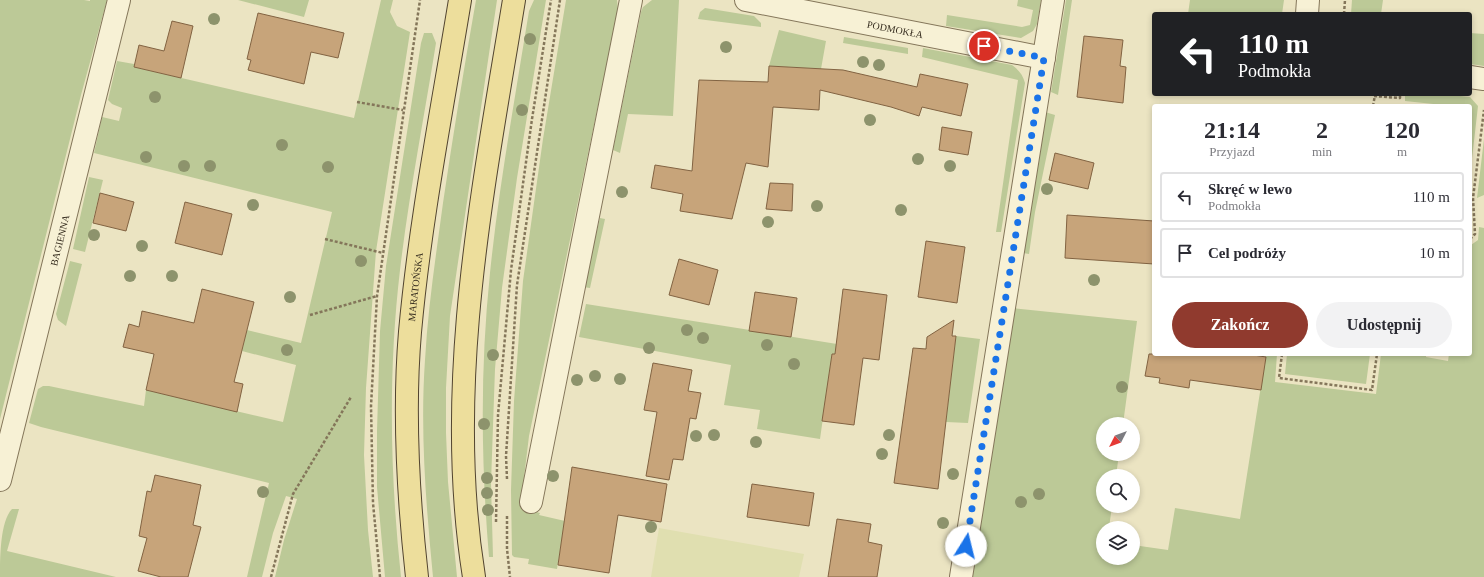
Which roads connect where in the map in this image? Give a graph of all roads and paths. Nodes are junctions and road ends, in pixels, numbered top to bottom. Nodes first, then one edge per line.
1 (119, 0) edge
2 (460, 0) edge
3 (514, 0) edge
4 (550, 0) edge
5 (560, 0) edge
6 (631, 0) edge
7 (746, 0) edge
8 (1053, 0) edge
9 (1308, 0) edge
10 (1345, 0) edge
11 (1307, 12) edge
12 (1344, 12) edge
13 (1044, 58) junction
14 (1472, 77) edge
15 (1484, 79) edge
16 (1383, 96) edge
17 (1400, 96) edge
18 (357, 102) dead end
19 (404, 110) dead end
20 (1484, 110) edge
21 (1472, 237) edge
22 (325, 239) dead end
23 (383, 254) dead end
24 (377, 296) dead end
25 (310, 315) dead end
26 (1282, 356) edge
27 (1376, 356) edge
28 (351, 397) dead end
29 (0, 480) edge
30 (507, 487) dead end
31 (531, 502) dead end
32 (507, 510) dead end
33 (497, 524) dead end
34 (270, 577) edge
35 (417, 577) edge
36 (474, 577) edge
37 (510, 577) edge
38 (960, 577) edge

1 - 29 street, BAGIENNA
2 - 35 main road, MARATOŃSKA
3 - 36 main road
4 - 33 path
5 - 30 path
6 - 31 street
7 - 13 street, PODMOKŁA
8 - 13 street
9 - 11 street
10 - 12 path
13 - 38 street
14 - 15 street
16 - 17 path
18 - 19 path
20 - 21 path
22 - 23 path
24 - 25 path
26 - 27 path
28 - 34 path
32 - 37 path

